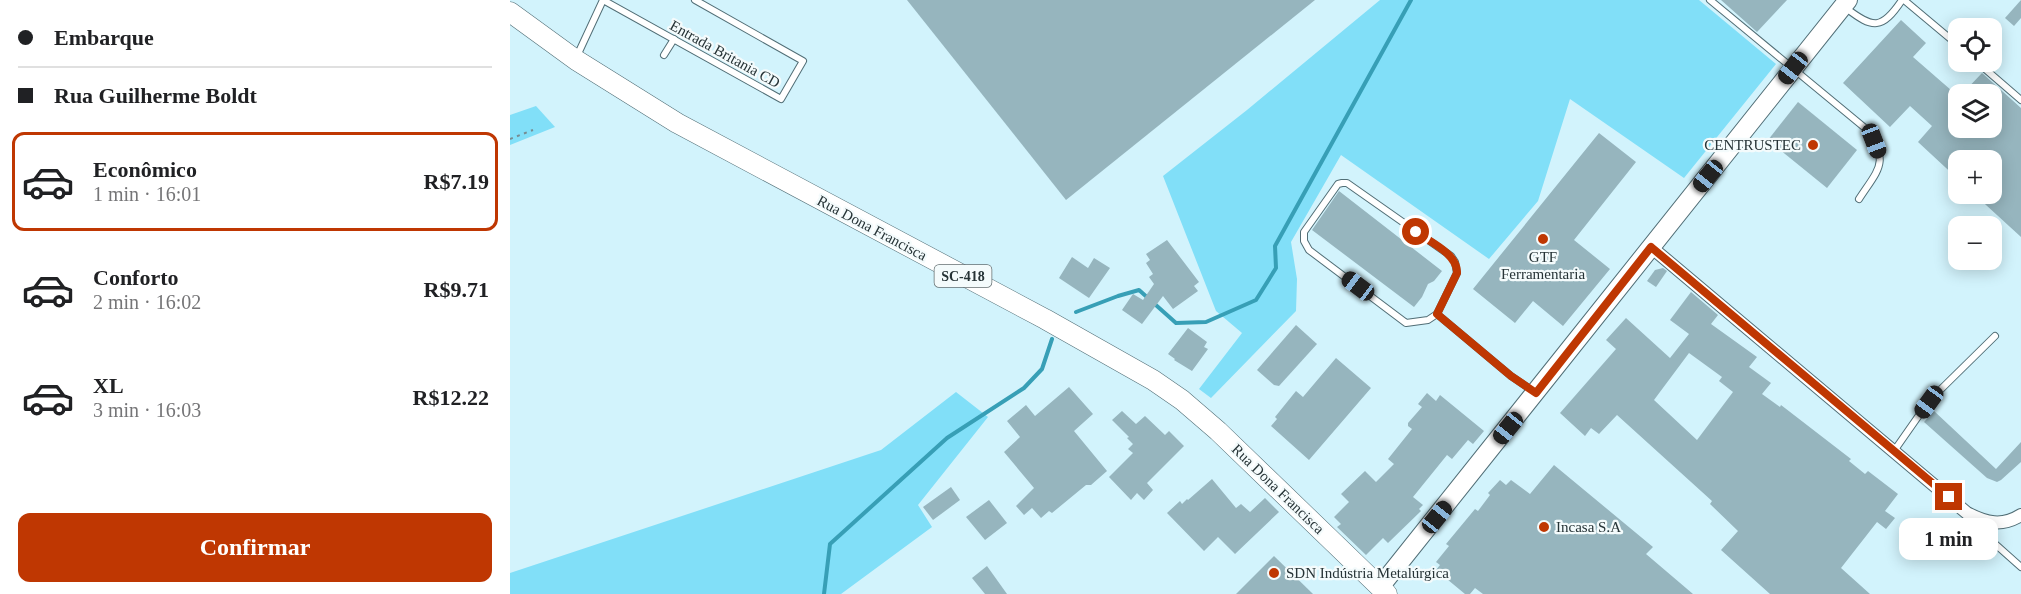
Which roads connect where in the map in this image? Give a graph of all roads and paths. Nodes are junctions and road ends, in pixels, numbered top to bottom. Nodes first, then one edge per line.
1 (603, 0) edge
2 (695, 0) edge
3 (1710, 0) edge
4 (1903, 0) edge
5 (1846, 3) edge
6 (510, 12) edge
7 (1948, 37) edge
8 (674, 39) junction
9 (664, 55) dead end
10 (576, 60) junction
11 (1793, 68) junction
12 (1989, 72) edge
13 (2021, 100) edge
14 (533, 130) dead end
15 (510, 139) edge
16 (1859, 199) dead end
17 (1651, 247) junction
18 (1437, 314) junction
19 (1995, 336) dead end
20 (1536, 393) junction
21 (1894, 451) junction
22 (2021, 515) edge
23 (1981, 520) junction
24 (2021, 567) edge
25 (1383, 591) edge

1 - 8 lane, Entrada Britania CD
1 - 10 lane, Entrada Britania CD
2 - 8 lane, Entrada Britania CD
3 - 11 lane
4 - 5 lane
4 - 7 lane
5 - 11 street
6 - 10 main road, Rua Dona Francisca / SC-418
8 - 9 lane
10 - 25 main road, Rua Dona Francisca / SC-418
11 - 16 lane
11 - 17 street
12 - 13 lane
14 - 15 path
17 - 20 street
17 - 21 street
18 - 18 lane
18 - 20 lane
19 - 21 lane
20 - 25 street
21 - 23 street
22 - 23 street
23 - 24 lane

